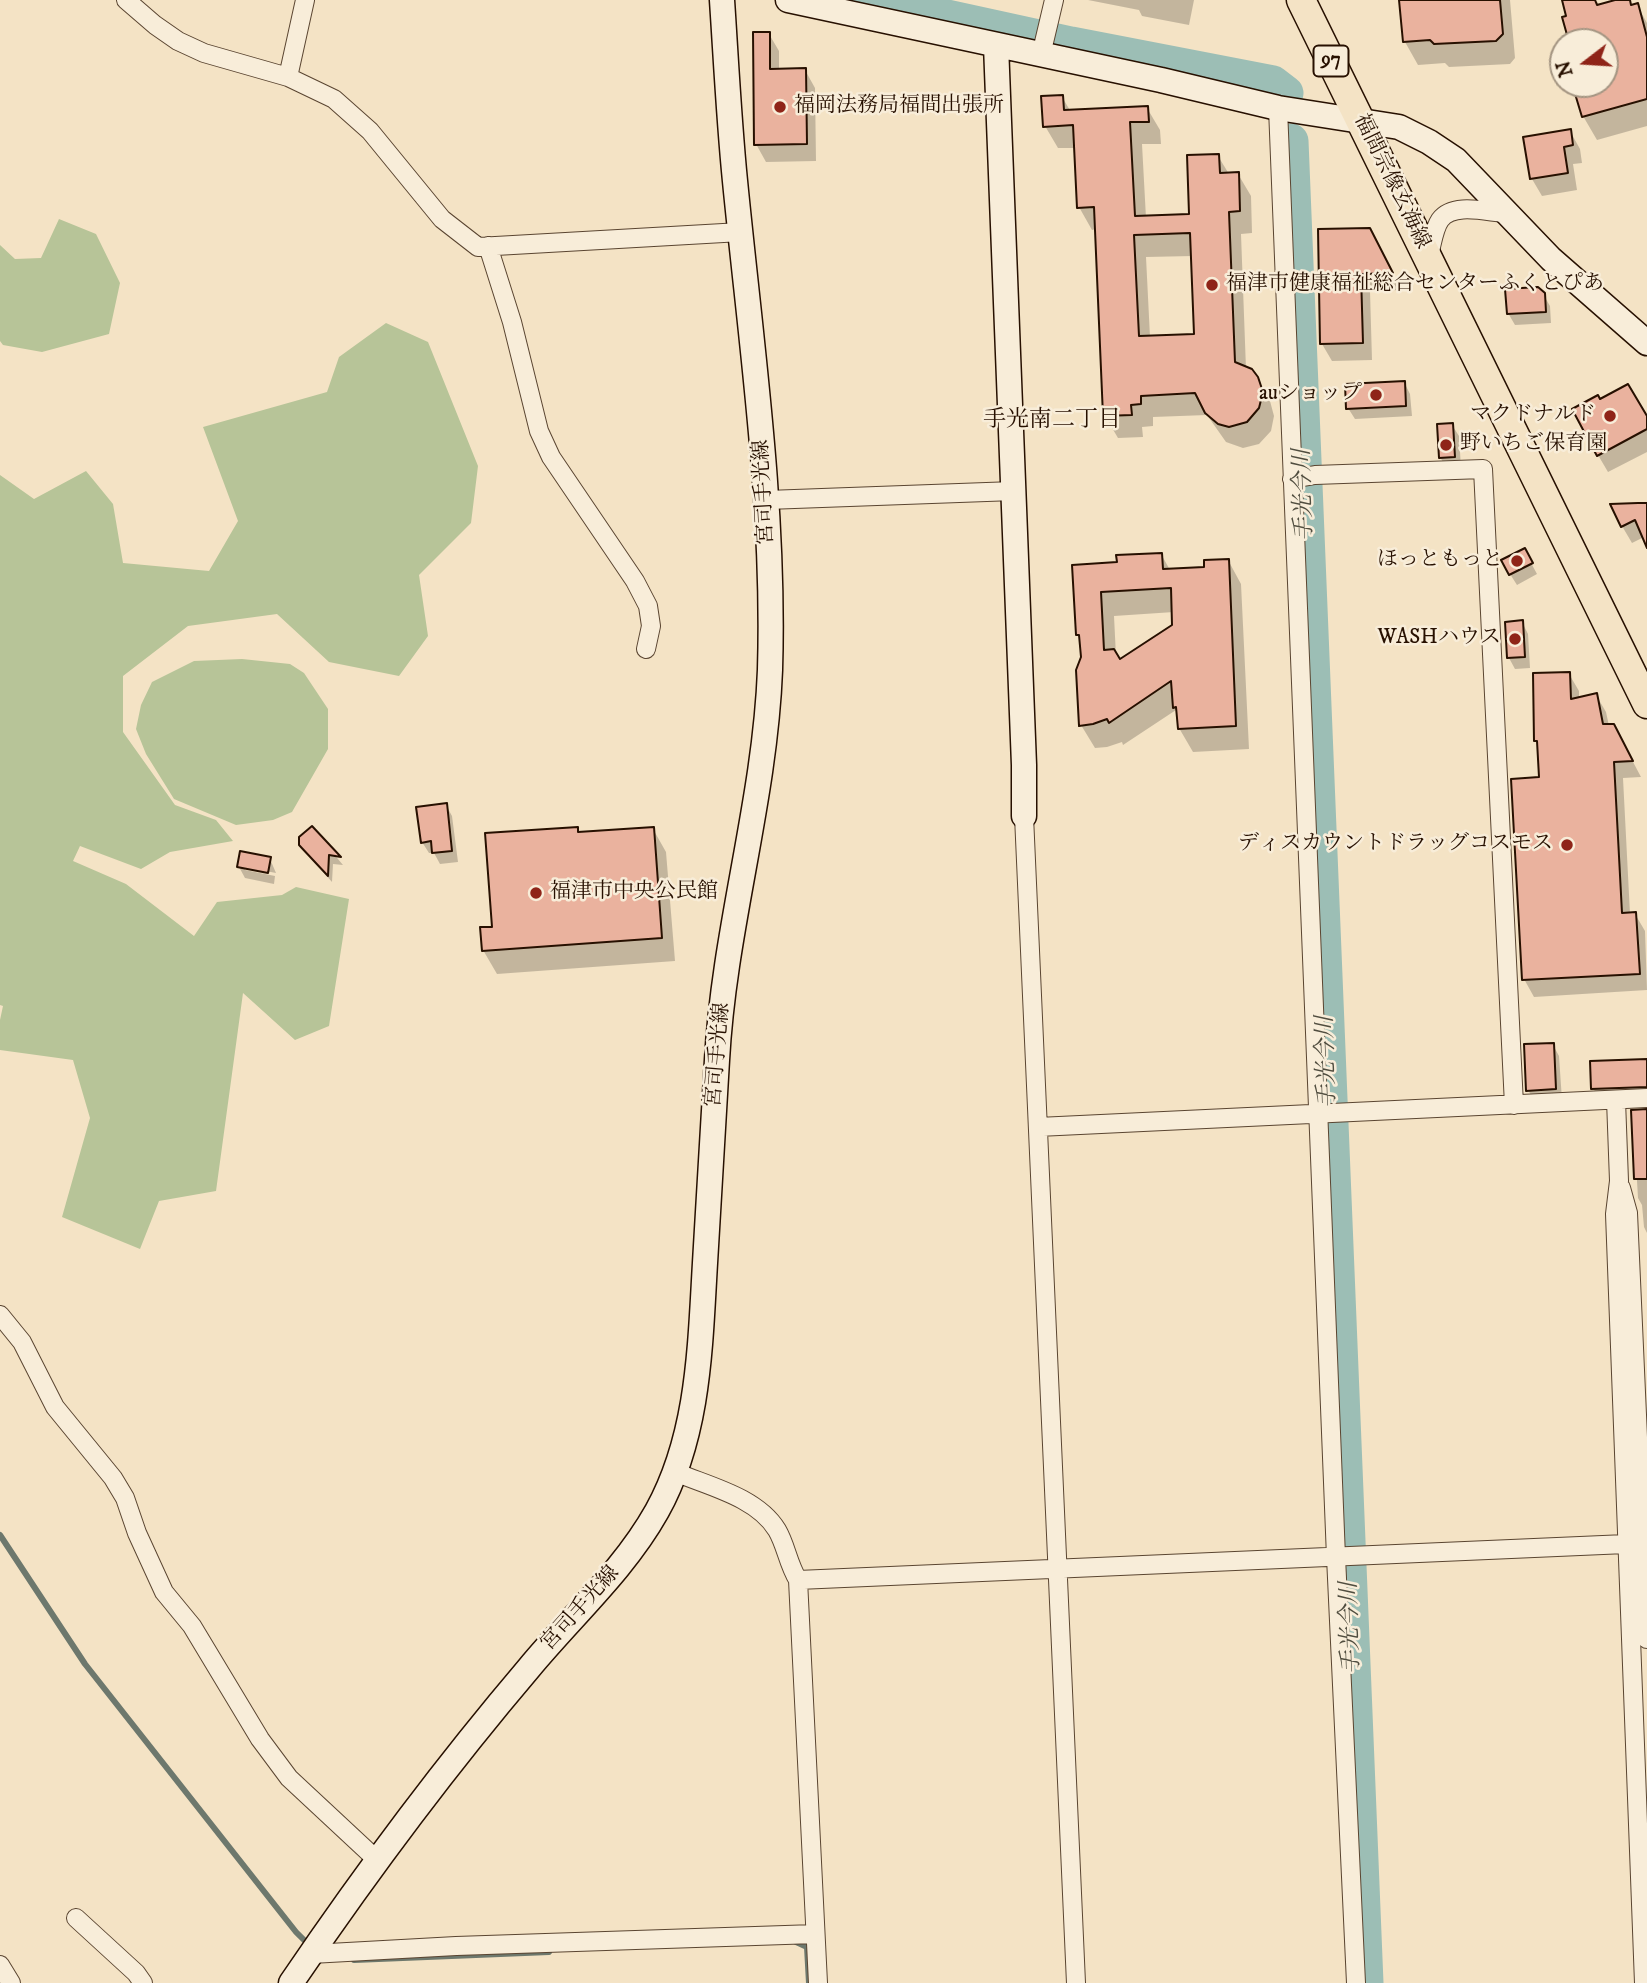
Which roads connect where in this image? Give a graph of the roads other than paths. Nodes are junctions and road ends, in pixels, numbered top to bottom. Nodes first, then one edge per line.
1 (126, 0) edge
2 (305, 0) edge
3 (722, 0) edge
4 (788, 0) edge
5 (1054, 0) edge
6 (1307, 1) edge
7 (996, 45) junction
8 (1041, 55) junction
9 (288, 77) junction
10 (1278, 108) junction
11 (1361, 121) junction
12 (1505, 214) junction
13 (741, 232) junction
14 (488, 246) junction
15 (1428, 258) junction
16 (1646, 340) edge
17 (1300, 478) junction
18 (1014, 491) junction
19 (767, 500) junction
20 (646, 649) dead end
21 (1647, 704) edge
22 (1024, 816) joint
23 (1647, 1098) edge
24 (1616, 1100) junction
25 (1514, 1105) junction
26 (1327, 1114) junction
27 (1038, 1127) junction
28 (0, 1315) edge
29 (675, 1472) junction
30 (1639, 1545) edge
31 (1345, 1556) junction
32 (1057, 1567) junction
33 (798, 1580) junction
34 (1647, 1639) edge
35 (1642, 1844) edge
36 (377, 1860) junction
37 (76, 1918) dead end
38 (815, 1934) junction
39 (311, 1954) junction
40 (0, 1965) edge
41 (11, 1983) edge
42 (142, 1983) edge
43 (291, 1983) edge
44 (817, 1983) edge
45 (1076, 1983) edge
46 (1356, 1983) edge
47 (1644, 1983) edge

1 - 9 street
2 - 9 street
3 - 13 main road, 宮司手光線
4 - 7 main road
5 - 8 street
6 - 11 main road, 福間宗像玄海線 / 97
7 - 8 main road
7 - 18 main road
8 - 10 main road
9 - 14 street
10 - 11 main road
10 - 17 street
11 - 12 main road
11 - 15 main road, 福間宗像玄海線 / 97
12 - 15 street
12 - 16 main road
13 - 14 street
13 - 19 main road, 宮司手光線
14 - 20 street
15 - 21 main road, 福間宗像玄海線 / 97
17 - 25 street
17 - 26 street
18 - 19 street
18 - 22 main road
19 - 29 main road, 宮司手光線
22 - 27 street
23 - 24 street
24 - 25 street
24 - 30 street
25 - 26 street
26 - 27 street
26 - 31 street
27 - 32 street
28 - 36 street
29 - 33 street
29 - 36 main road, 宮司手光線
30 - 31 street
30 - 34 street
30 - 35 street
31 - 32 street
31 - 46 street
32 - 33 street
32 - 45 street
33 - 38 street
35 - 47 street
36 - 39 main road, 宮司手光線
37 - 42 street
38 - 39 street
38 - 44 street
39 - 43 main road, 宮司手光線
40 - 41 street

